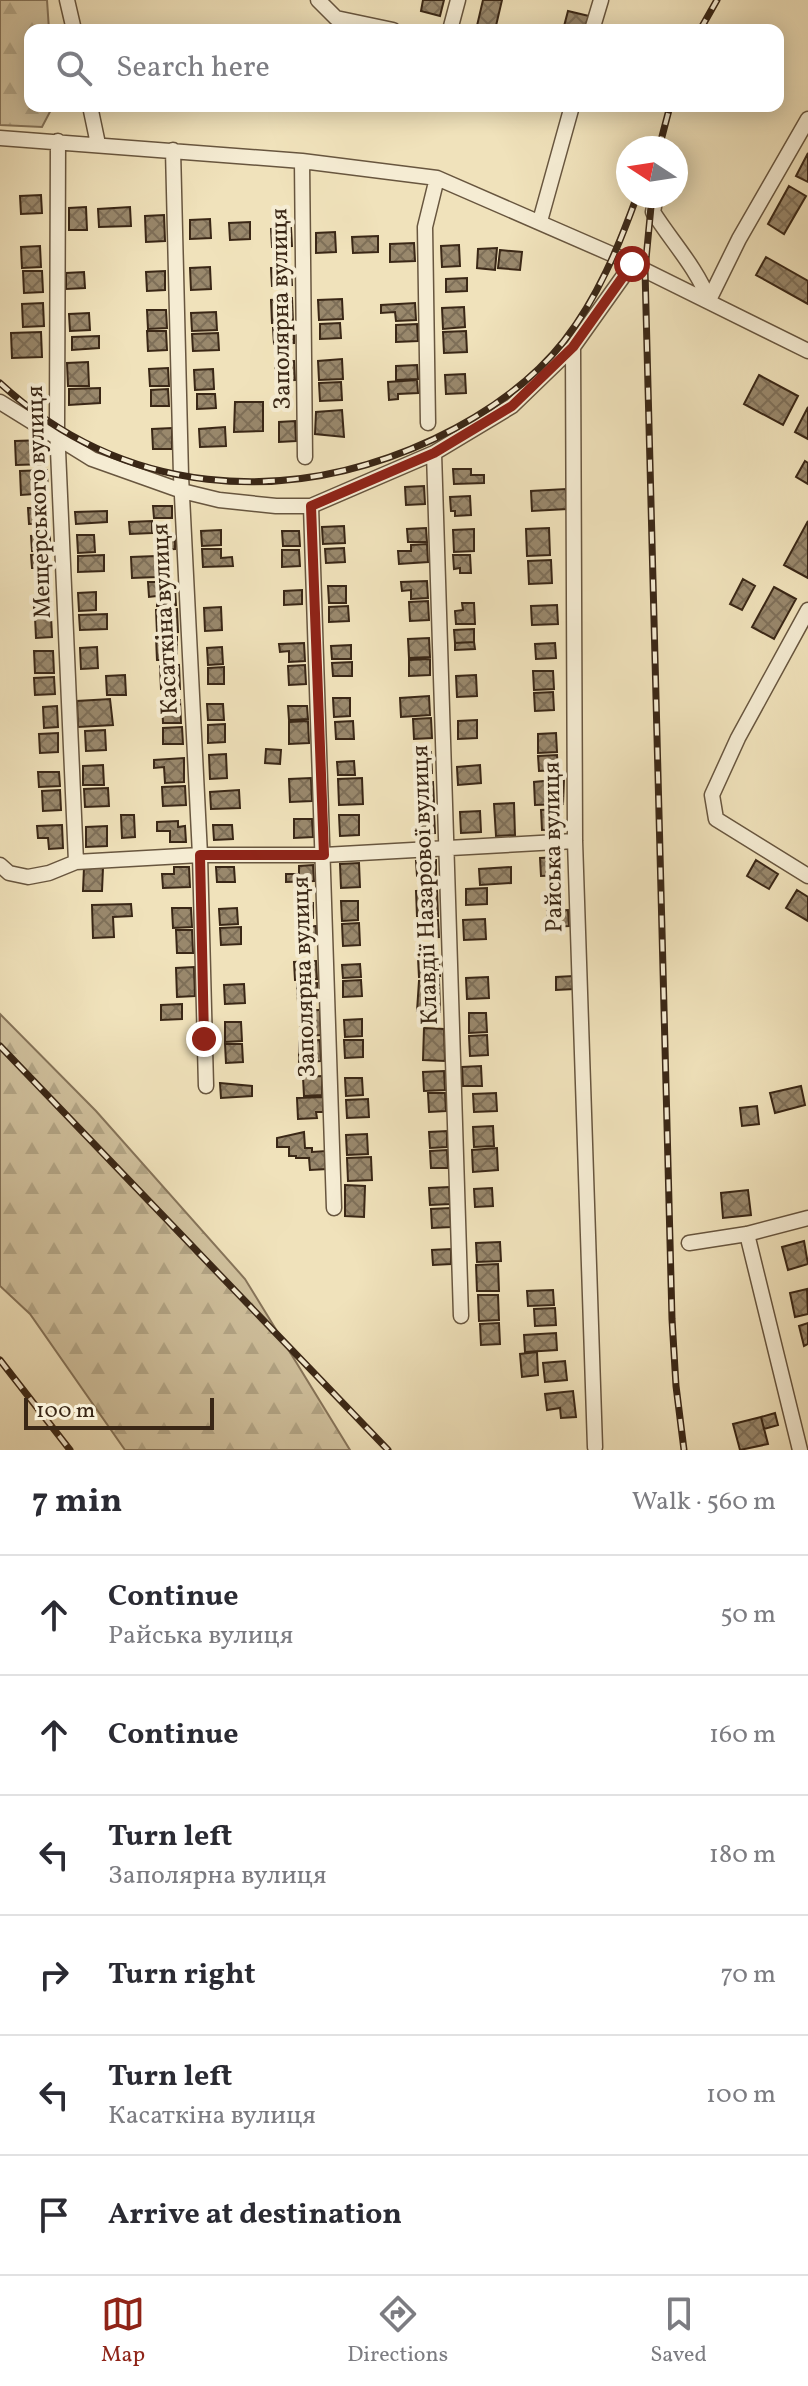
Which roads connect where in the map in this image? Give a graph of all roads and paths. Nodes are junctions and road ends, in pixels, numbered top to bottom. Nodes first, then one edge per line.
1 (67, 0) edge
2 (318, 0) edge
3 (458, 0) edge
4 (601, 0) edge
5 (73, 24) edge
6 (364, 24) edge
7 (452, 24) edge
8 (594, 24) edge
9 (91, 112) edge
10 (570, 112) edge
11 (808, 119) edge
12 (0, 138) edge
13 (58, 141) junction
14 (98, 144) junction
15 (173, 150) junction
16 (302, 161) junction
17 (437, 178) junction
18 (654, 208) edge
19 (540, 221) junction
20 (632, 264) junction
21 (709, 300) junction
22 (573, 347) junction
23 (808, 351) edge
24 (0, 402) edge
25 (428, 423) dead end
26 (59, 440) junction
27 (434, 453) junction
28 (305, 457) dead end
29 (182, 491) junction
30 (311, 506) junction
31 (808, 610) edge
32 (575, 841) junction
33 (448, 849) junction
34 (200, 855) junction
35 (324, 855) junction
36 (76, 862) junction
37 (0, 865) edge
38 (808, 876) edge
39 (206, 1086) dead end
40 (334, 1208) dead end
41 (808, 1218) edge
42 (747, 1234) junction
43 (689, 1243) dead end
44 (461, 1316) dead end
45 (595, 1447) dead end
46 (800, 1450) edge

1 - 5 street
2 - 6 street
3 - 7 street
4 - 8 street
9 - 14 street
10 - 19 street
11 - 21 street
12 - 13 street
13 - 14 street
13 - 26 street, Мещерського вулиця
14 - 15 street
15 - 16 street
15 - 29 street, Касаткіна вулиця
16 - 17 street
16 - 28 street, Заполярна вулиця
17 - 19 street
17 - 25 street
18 - 21 street
19 - 20 street
20 - 21 street
20 - 22 street
21 - 23 street
22 - 27 street
22 - 32 street, Райська вулиця
24 - 26 street
26 - 29 street
26 - 36 street, Мещерського вулиця
27 - 30 street
27 - 33 street, Клавдії Назарової вулиця
29 - 30 street
29 - 34 street, Касаткіна вулиця
30 - 35 street, Заполярна вулиця
31 - 38 street
32 - 33 street
32 - 45 street, Райська вулиця
33 - 35 street
33 - 44 street, Клавдії Назарової вулиця
34 - 35 street
34 - 36 street
34 - 39 street, Касаткіна вулиця
35 - 40 street, Заполярна вулиця
36 - 37 street
41 - 42 street
42 - 43 street
42 - 46 street

